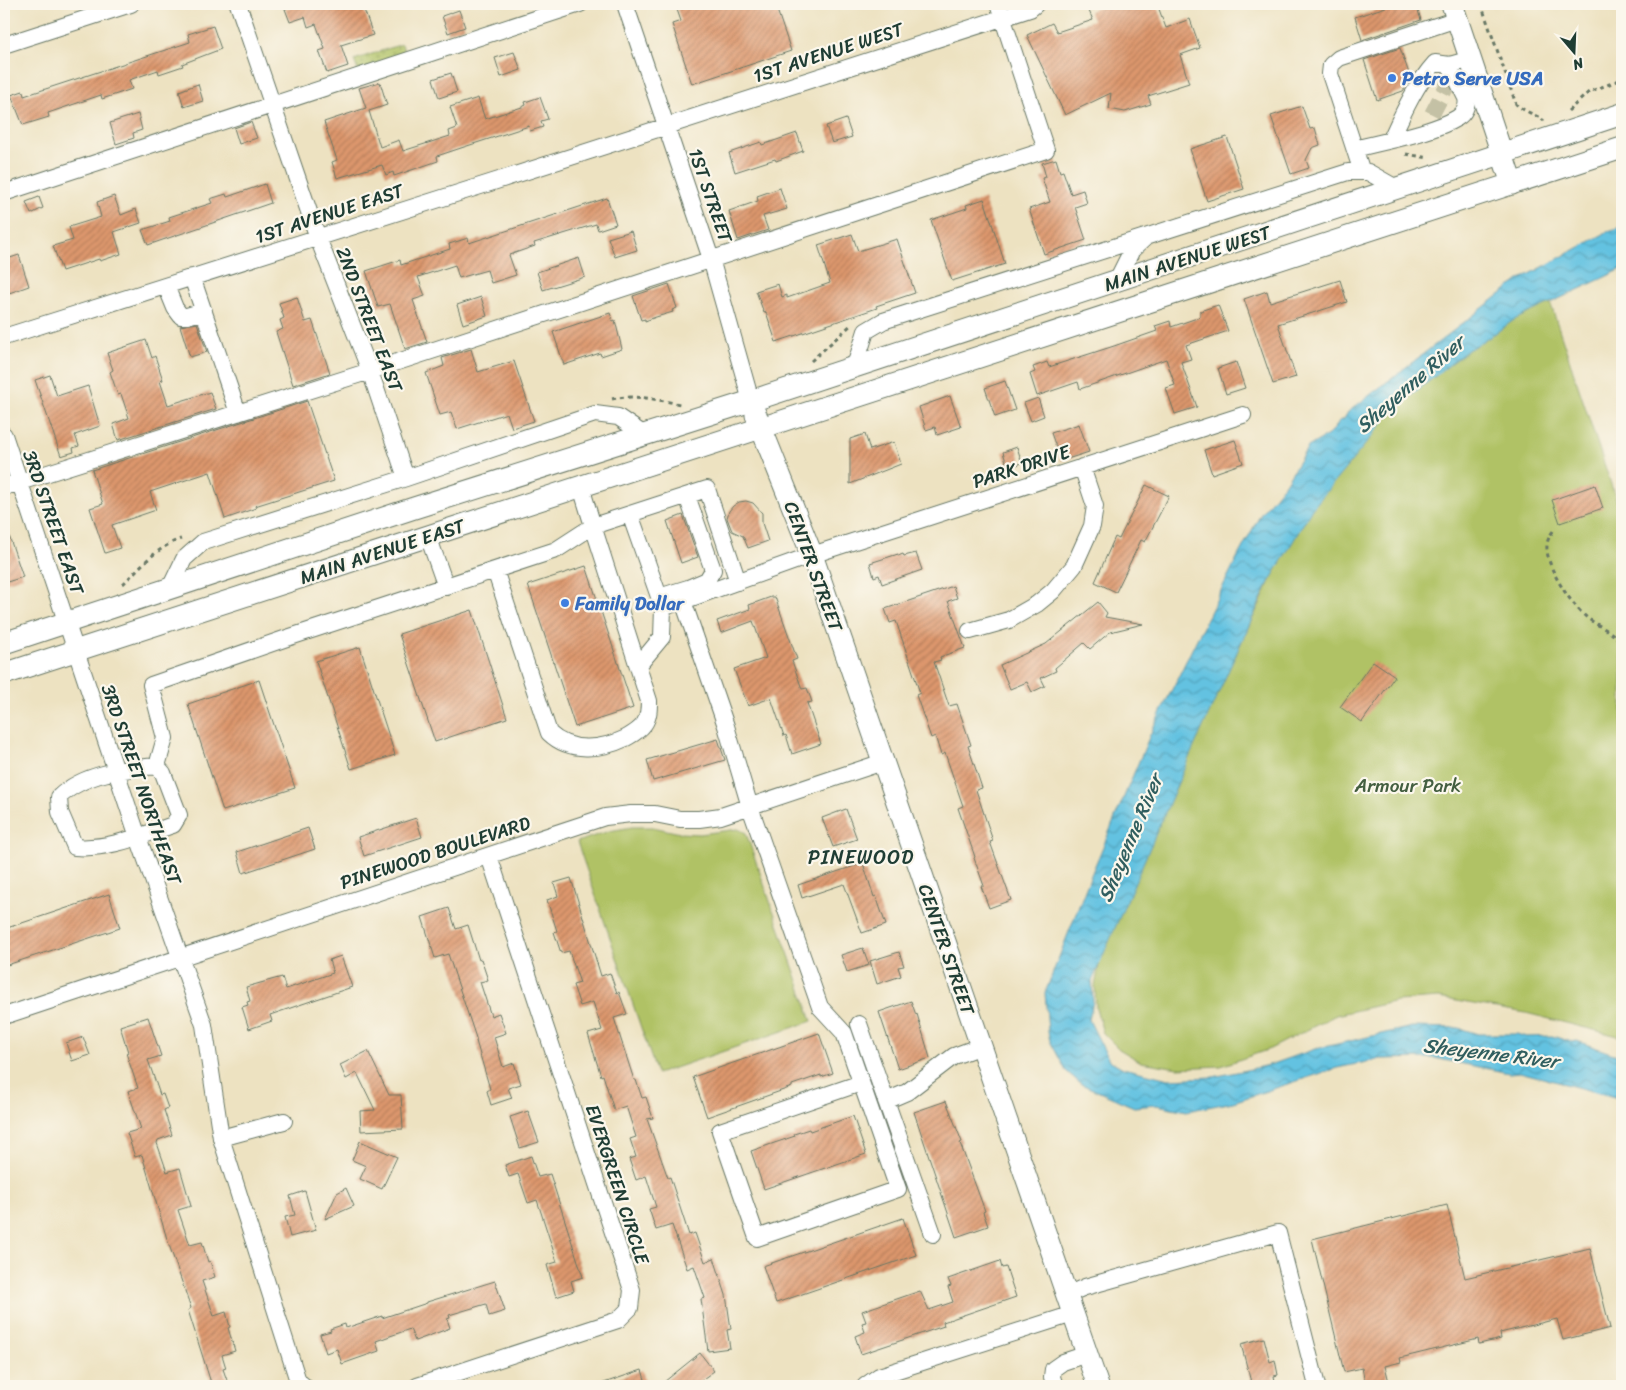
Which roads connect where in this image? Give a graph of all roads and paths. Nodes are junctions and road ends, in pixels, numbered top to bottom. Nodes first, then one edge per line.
1 (131, 4) edge
2 (238, 4) edge
3 (580, 4) edge
4 (625, 4) edge
5 (1036, 4) edge
6 (1481, 4) edge
7 (1000, 11) edge
8 (1455, 12) edge
9 (4, 45) edge
10 (1471, 59) junction
11 (1451, 73) junction
12 (1622, 79) edge
13 (272, 105) junction
14 (1432, 114) tunnel mouth
15 (1564, 114) dead end
16 (1622, 114) edge
17 (666, 126) junction
18 (1546, 126) dead end
19 (1423, 131) junction
20 (1392, 139) junction
21 (1622, 148) edge
22 (1355, 149) junction
23 (1502, 154) junction
24 (1362, 172) junction
25 (1512, 184) junction
26 (1398, 189) junction
27 (4, 193) edge
28 (1147, 237) junction
29 (318, 238) junction
30 (711, 258) junction
31 (192, 278) junction
32 (1117, 280) junction
33 (166, 286) junction
34 (204, 311) junction
35 (4, 337) edge
36 (856, 366) junction
37 (370, 371) junction
38 (751, 401) junction
39 (238, 413) junction
40 (1243, 415) dead end
41 (761, 428) junction
42 (643, 434) junction
43 (4, 435) edge
44 (1082, 467) junction
45 (406, 478) junction
46 (20, 482) junction
47 (4, 487) edge
48 (581, 487) junction
49 (687, 496) junction
50 (711, 501) junction
51 (630, 514) junction
52 (593, 526) junction
53 (1553, 531) dead end
54 (428, 536) junction
55 (729, 555) junction
56 (812, 555) junction
57 (772, 569) junction
58 (495, 570) junction
59 (738, 582) junction
60 (446, 587) junction
61 (169, 590) junction
62 (682, 601) junction
63 (661, 603) junction
64 (67, 622) junction
65 (970, 631) dead end
66 (4, 643) edge
67 (1622, 646) edge
68 (76, 650) junction
69 (638, 666) junction
70 (4, 674) edge
71 (883, 762) junction
72 (157, 766) junction
73 (116, 772) junction
74 (750, 807) junction
75 (138, 837) junction
76 (489, 856) junction
77 (181, 957) junction
78 (4, 1016) edge
79 (859, 1024) dead end
80 (981, 1046) junction
81 (861, 1083) junction
82 (886, 1101) junction
83 (284, 1122) dead end
84 (221, 1138) junction
85 (933, 1234) dead end
86 (1070, 1304) junction
87 (1087, 1354) junction
88 (304, 1386) edge
89 (418, 1386) edge
90 (865, 1386) edge
91 (1055, 1386) edge
92 (1098, 1386) edge
93 (1317, 1386) edge

1 - 9 street
2 - 13 street, 2ND STREET EAST
3 - 13 street
4 - 17 street, 1ST STREET
5 - 7 street, 1ST AVENUE WEST
6 - 18 path
7 - 17 street, 1ST AVENUE WEST
7 - 30 street
8 - 10 main road
8 - 22 street
10 - 11 street
10 - 23 main road
11 - 19 street
11 - 20 street
12 - 15 path
13 - 27 street
13 - 29 street, 2ND STREET EAST
14 - 19 street
16 - 23 main road, MAIN AVENUE WEST
17 - 29 street, 1ST AVENUE EAST
17 - 30 street, 1ST STREET
19 - 20 street
20 - 22 street
21 - 25 main road, MAIN AVENUE WEST
22 - 24 street
23 - 25 main road
23 - 26 main road, MAIN AVENUE WEST
24 - 26 street
24 - 28 street
25 - 41 main road, MAIN AVENUE WEST
26 - 32 main road, MAIN AVENUE WEST
28 - 32 street
28 - 36 street
29 - 31 street, 1ST AVENUE EAST
29 - 37 street, 2ND STREET EAST
30 - 37 street
30 - 38 street, 1ST STREET
31 - 33 street, 1ST AVENUE EAST
31 - 34 street
32 - 36 main road, MAIN AVENUE WEST
33 - 34 street
33 - 35 street, 1ST AVENUE EAST
34 - 39 street
36 - 38 main road, MAIN AVENUE WEST
37 - 39 street
37 - 45 street, 2ND STREET EAST
38 - 41 main road, CENTER STREET
38 - 42 main road, MAIN AVENUE EAST
39 - 46 street
40 - 44 street, PARK DRIVE
41 - 48 main road, MAIN AVENUE EAST
41 - 56 main road, CENTER STREET
42 - 45 street
42 - 61 main road, MAIN AVENUE EAST
43 - 46 street, 3RD STREET EAST
44 - 56 street, PARK DRIVE
44 - 65 street
45 - 61 street
46 - 47 street
46 - 64 street, 3RD STREET EAST
48 - 52 street
48 - 54 main road, MAIN AVENUE EAST
49 - 50 street
49 - 51 street
49 - 63 street
50 - 55 street
50 - 55 street
51 - 52 street
51 - 63 street
52 - 58 street
52 - 69 street
53 - 67 path
54 - 60 street
54 - 68 main road, MAIN AVENUE EAST
55 - 57 street
55 - 59 street
56 - 57 street, PARK DRIVE
56 - 71 main road, CENTER STREET
57 - 59 street, PARK DRIVE
58 - 60 street
58 - 69 street
59 - 62 street, PARK DRIVE
60 - 72 street
61 - 64 main road, MAIN AVENUE EAST
62 - 63 street, PARK DRIVE
62 - 74 street
63 - 69 street
64 - 66 main road, MAIN AVENUE EAST
64 - 68 street, 3RD STREET NORTHEAST
68 - 70 main road, MAIN AVENUE EAST
68 - 73 street, 3RD STREET NORTHEAST
71 - 74 street, PINEWOOD BOULEVARD
71 - 80 main road, CENTER STREET
72 - 73 street
72 - 75 street
73 - 75 street, 3RD STREET NORTHEAST
73 - 75 street
74 - 76 street, PINEWOOD BOULEVARD
74 - 81 street
75 - 77 street, 3RD STREET NORTHEAST
76 - 77 street, PINEWOOD BOULEVARD
76 - 89 street, EVERGREEN CIRCLE
77 - 78 street, PINEWOOD BOULEVARD
77 - 84 street
79 - 82 street
80 - 82 street
80 - 86 main road, CENTER STREET
81 - 81 street
82 - 85 street
83 - 84 street
84 - 88 street
86 - 87 main road, CENTER STREET
86 - 90 street
86 - 93 street
87 - 91 street
87 - 92 main road, CENTER STREET

